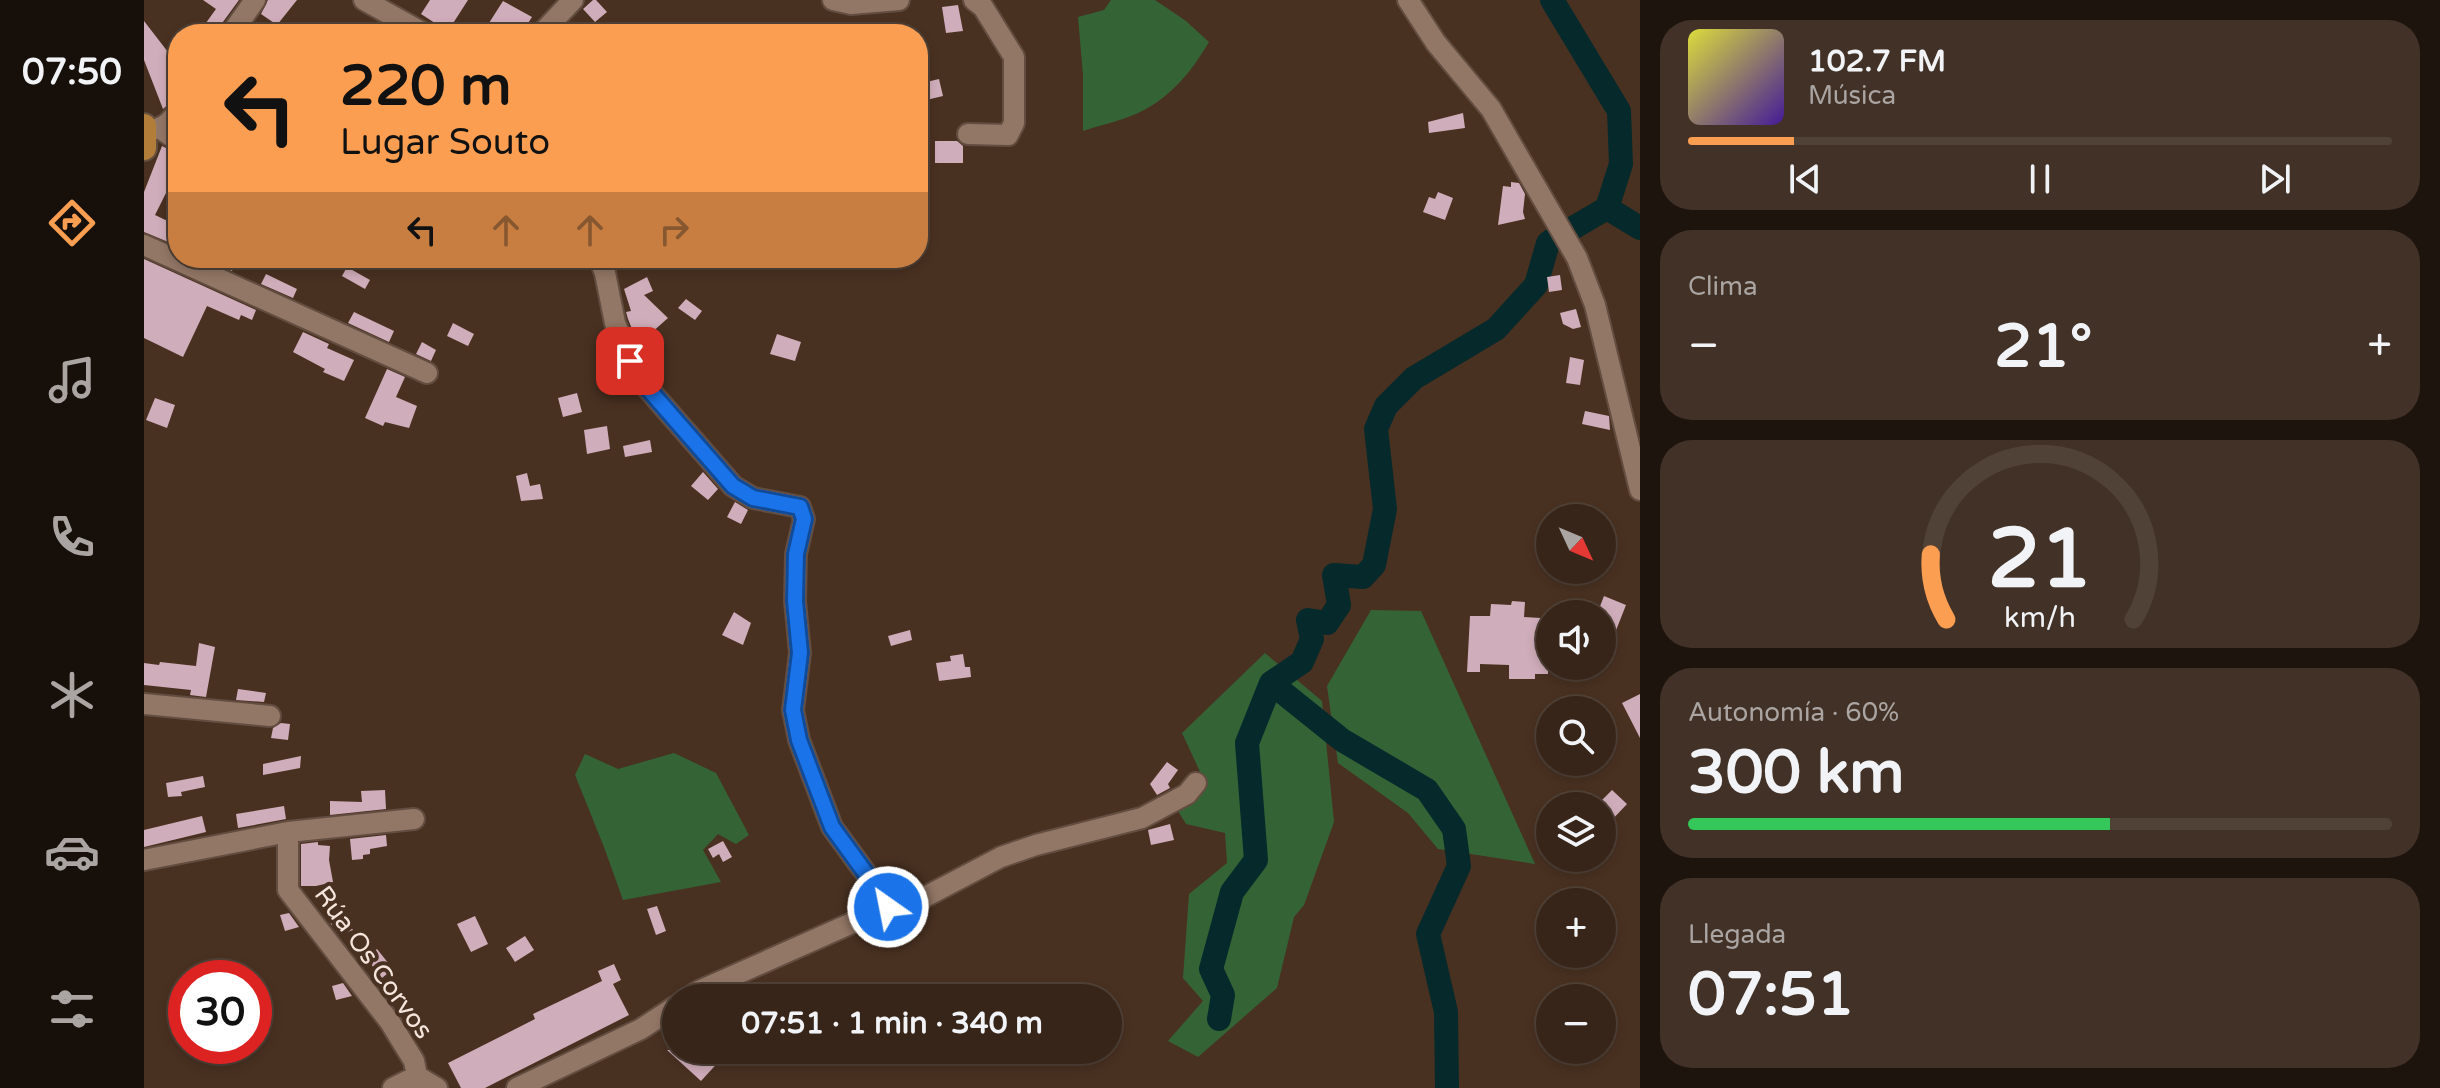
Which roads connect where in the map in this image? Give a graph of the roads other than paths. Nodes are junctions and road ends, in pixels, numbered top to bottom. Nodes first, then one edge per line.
1 (255, 0) edge
2 (364, 0) edge
3 (573, 0) edge
4 (833, 0) edge
5 (899, 0) edge
6 (974, 0) edge
7 (1408, 0) edge
8 (391, 6) edge
9 (238, 24) edge
10 (413, 24) edge
11 (550, 24) edge
12 (157, 132) edge
13 (968, 134) dead end
14 (144, 148) edge
15 (144, 245) edge
16 (168, 256) edge
17 (195, 268) edge
18 (603, 268) edge
19 (427, 373) dead end
20 (1640, 490) edge
21 (144, 704) edge
22 (270, 716) dead end
23 (1196, 783) dead end
24 (414, 819) dead end
25 (288, 832) junction
26 (144, 860) edge
27 (888, 907) junction
28 (715, 984) edge
29 (662, 1015) edge
30 (417, 1076) junction
31 (546, 1082) edge
32 (393, 1088) edge
33 (437, 1088) edge
34 (517, 1088) edge

1 - 9 street
2 - 8 street
3 - 11 street
4 - 5 street
6 - 13 street
7 - 20 street
8 - 10 street
12 - 14 main road
15 - 16 street
17 - 19 street
18 - 27 street
21 - 22 street
23 - 27 street
24 - 25 street
25 - 26 street
25 - 30 street, Rúa Os Corvos
27 - 28 street
29 - 31 street
30 - 32 street
30 - 33 street
31 - 34 street

